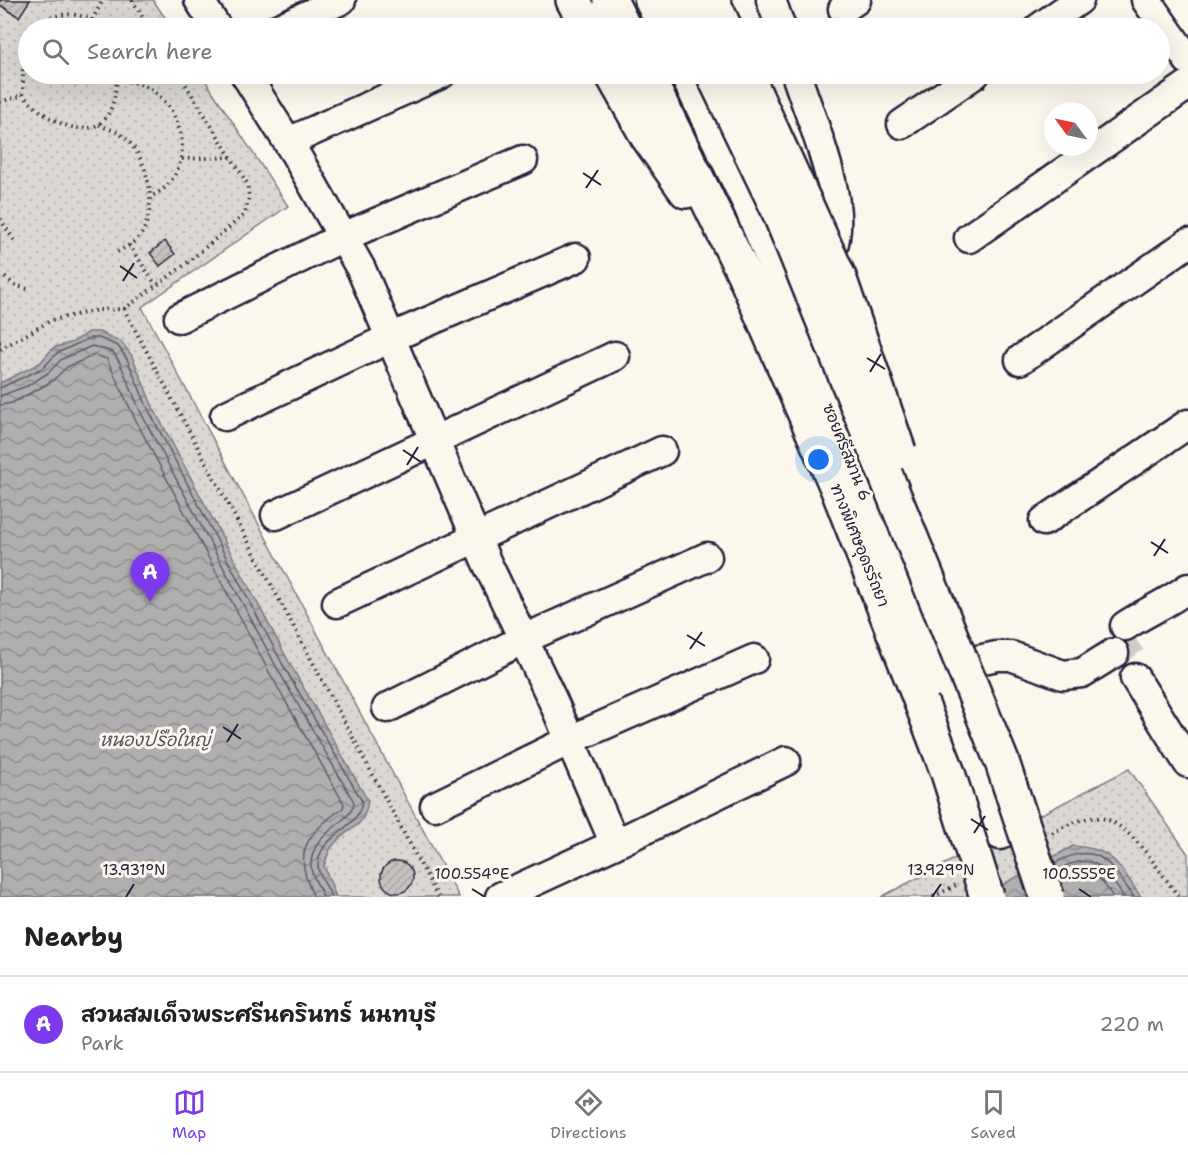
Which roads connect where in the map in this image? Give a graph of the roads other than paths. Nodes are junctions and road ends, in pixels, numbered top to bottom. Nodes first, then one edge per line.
1 (199, 0) edge
2 (341, 0) edge
3 (573, 0) edge
4 (610, 0) edge
5 (649, 0) edge
6 (677, 0) edge
7 (712, 0) edge
8 (771, 0) edge
9 (1079, 0) edge
10 (1146, 0) edge
11 (211, 18) edge
12 (301, 18) edge
13 (583, 18) edge
14 (619, 18) edge
15 (657, 18) edge
16 (686, 18) edge
17 (720, 18) edge
18 (777, 18) edge
19 (1053, 18) edge
20 (1159, 18) edge
21 (1170, 34) edge
22 (1188, 60) edge
23 (251, 84) edge
24 (418, 84) edge
25 (618, 84) edge
26 (651, 84) edge
27 (689, 84) edge
28 (718, 84) edge
29 (751, 84) edge
30 (799, 84) edge
31 (960, 84) edge
32 (1188, 85) edge
33 (902, 124) dead end
34 (288, 142) junction
35 (523, 160) dead end
36 (343, 237) junction
37 (969, 238) dead end
38 (1188, 243) edge
39 (576, 258) dead end
40 (744, 274) junction
41 (782, 287) junction
42 (179, 318) dead end
43 (390, 338) junction
44 (615, 356) dead end
45 (1020, 360) dead end
46 (225, 417) dead end
47 (1188, 424) edge
48 (435, 441) junction
49 (662, 451) dead end
50 (276, 515) dead end
51 (1044, 521) dead end
52 (476, 537) junction
53 (707, 557) dead end
54 (1188, 588) edge
55 (337, 603) dead end
56 (524, 639) junction
57 (754, 659) dead end
58 (930, 662) junction
59 (1135, 678) dead end
60 (387, 708) dead end
61 (570, 740) junction
62 (786, 761) dead end
63 (1002, 762) junction
64 (1188, 763) edge
65 (435, 806) dead end
66 (1000, 835) dead end
67 (615, 844) junction
68 (974, 889) edge
69 (500, 897) edge
70 (1047, 897) edge

1 - 11 street
2 - 12 street
3 - 13 highway
4 - 14 highway
5 - 15 street
6 - 16 highway
7 - 17 highway
8 - 18 street
9 - 19 street
10 - 20 street
21 - 22 street
23 - 34 street
24 - 34 street
25 - 40 highway
26 - 40 highway, ทางพิเศษอุดรรัถยา
27 - 41 street, ซอยศรีสมาน 6
28 - 63 highway, bridge
29 - 63 highway, bridge
30 - 41 street
31 - 33 street
32 - 37 street
34 - 36 street
35 - 36 street
36 - 42 street
36 - 43 street
38 - 45 street
39 - 43 street
40 - 68 highway, ทางพิเศษอุดรรัถยา, bridge
41 - 58 street, ซอยศรีสมาน 6
43 - 46 street
43 - 48 street
44 - 48 street
47 - 51 street
48 - 50 street
48 - 52 street
49 - 52 street
52 - 55 street
52 - 56 street
53 - 56 street
54 - 58 street
56 - 60 street
56 - 61 street
57 - 61 street
58 - 66 street, ซอยศรีสมาน 6
59 - 64 street
61 - 65 street
61 - 67 street
62 - 67 street
63 - 70 highway, bridge
67 - 69 street

